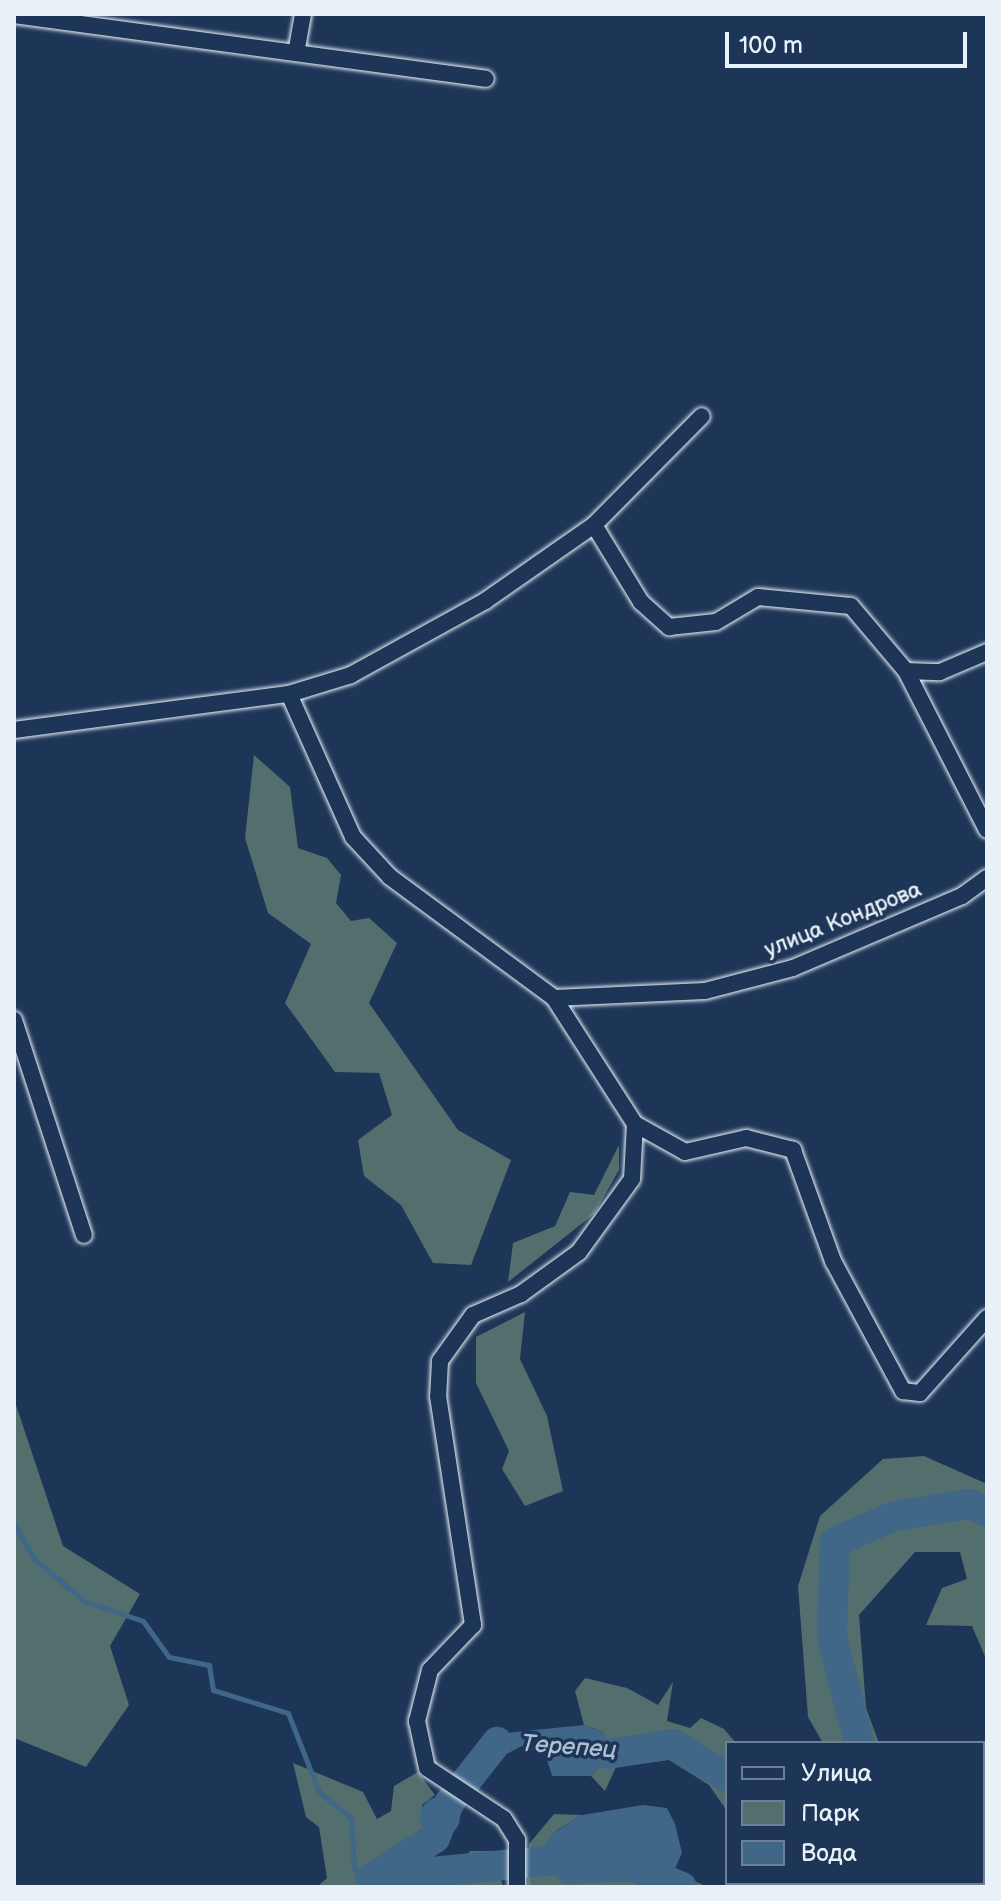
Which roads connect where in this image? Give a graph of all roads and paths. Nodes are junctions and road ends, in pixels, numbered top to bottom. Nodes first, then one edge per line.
1 (303, 14) edge
2 (14, 15) edge
3 (297, 48) junction
4 (486, 79) dead end
5 (702, 416) dead end
6 (594, 525) junction
7 (987, 652) edge
8 (906, 671) junction
9 (289, 694) junction
10 (14, 730) edge
11 (987, 830) edge
12 (987, 878) edge
13 (554, 998) junction
14 (14, 1020) edge
15 (635, 1124) junction
16 (84, 1235) dead end
17 (987, 1318) edge
18 (517, 1887) edge

1 - 3 street
2 - 3 street
3 - 4 street
5 - 6 street
6 - 8 street
6 - 9 street
7 - 8 street
8 - 11 street
9 - 10 street
9 - 13 street
12 - 13 street, улица Кондрова
13 - 15 street
14 - 16 street
15 - 17 street
15 - 18 street

